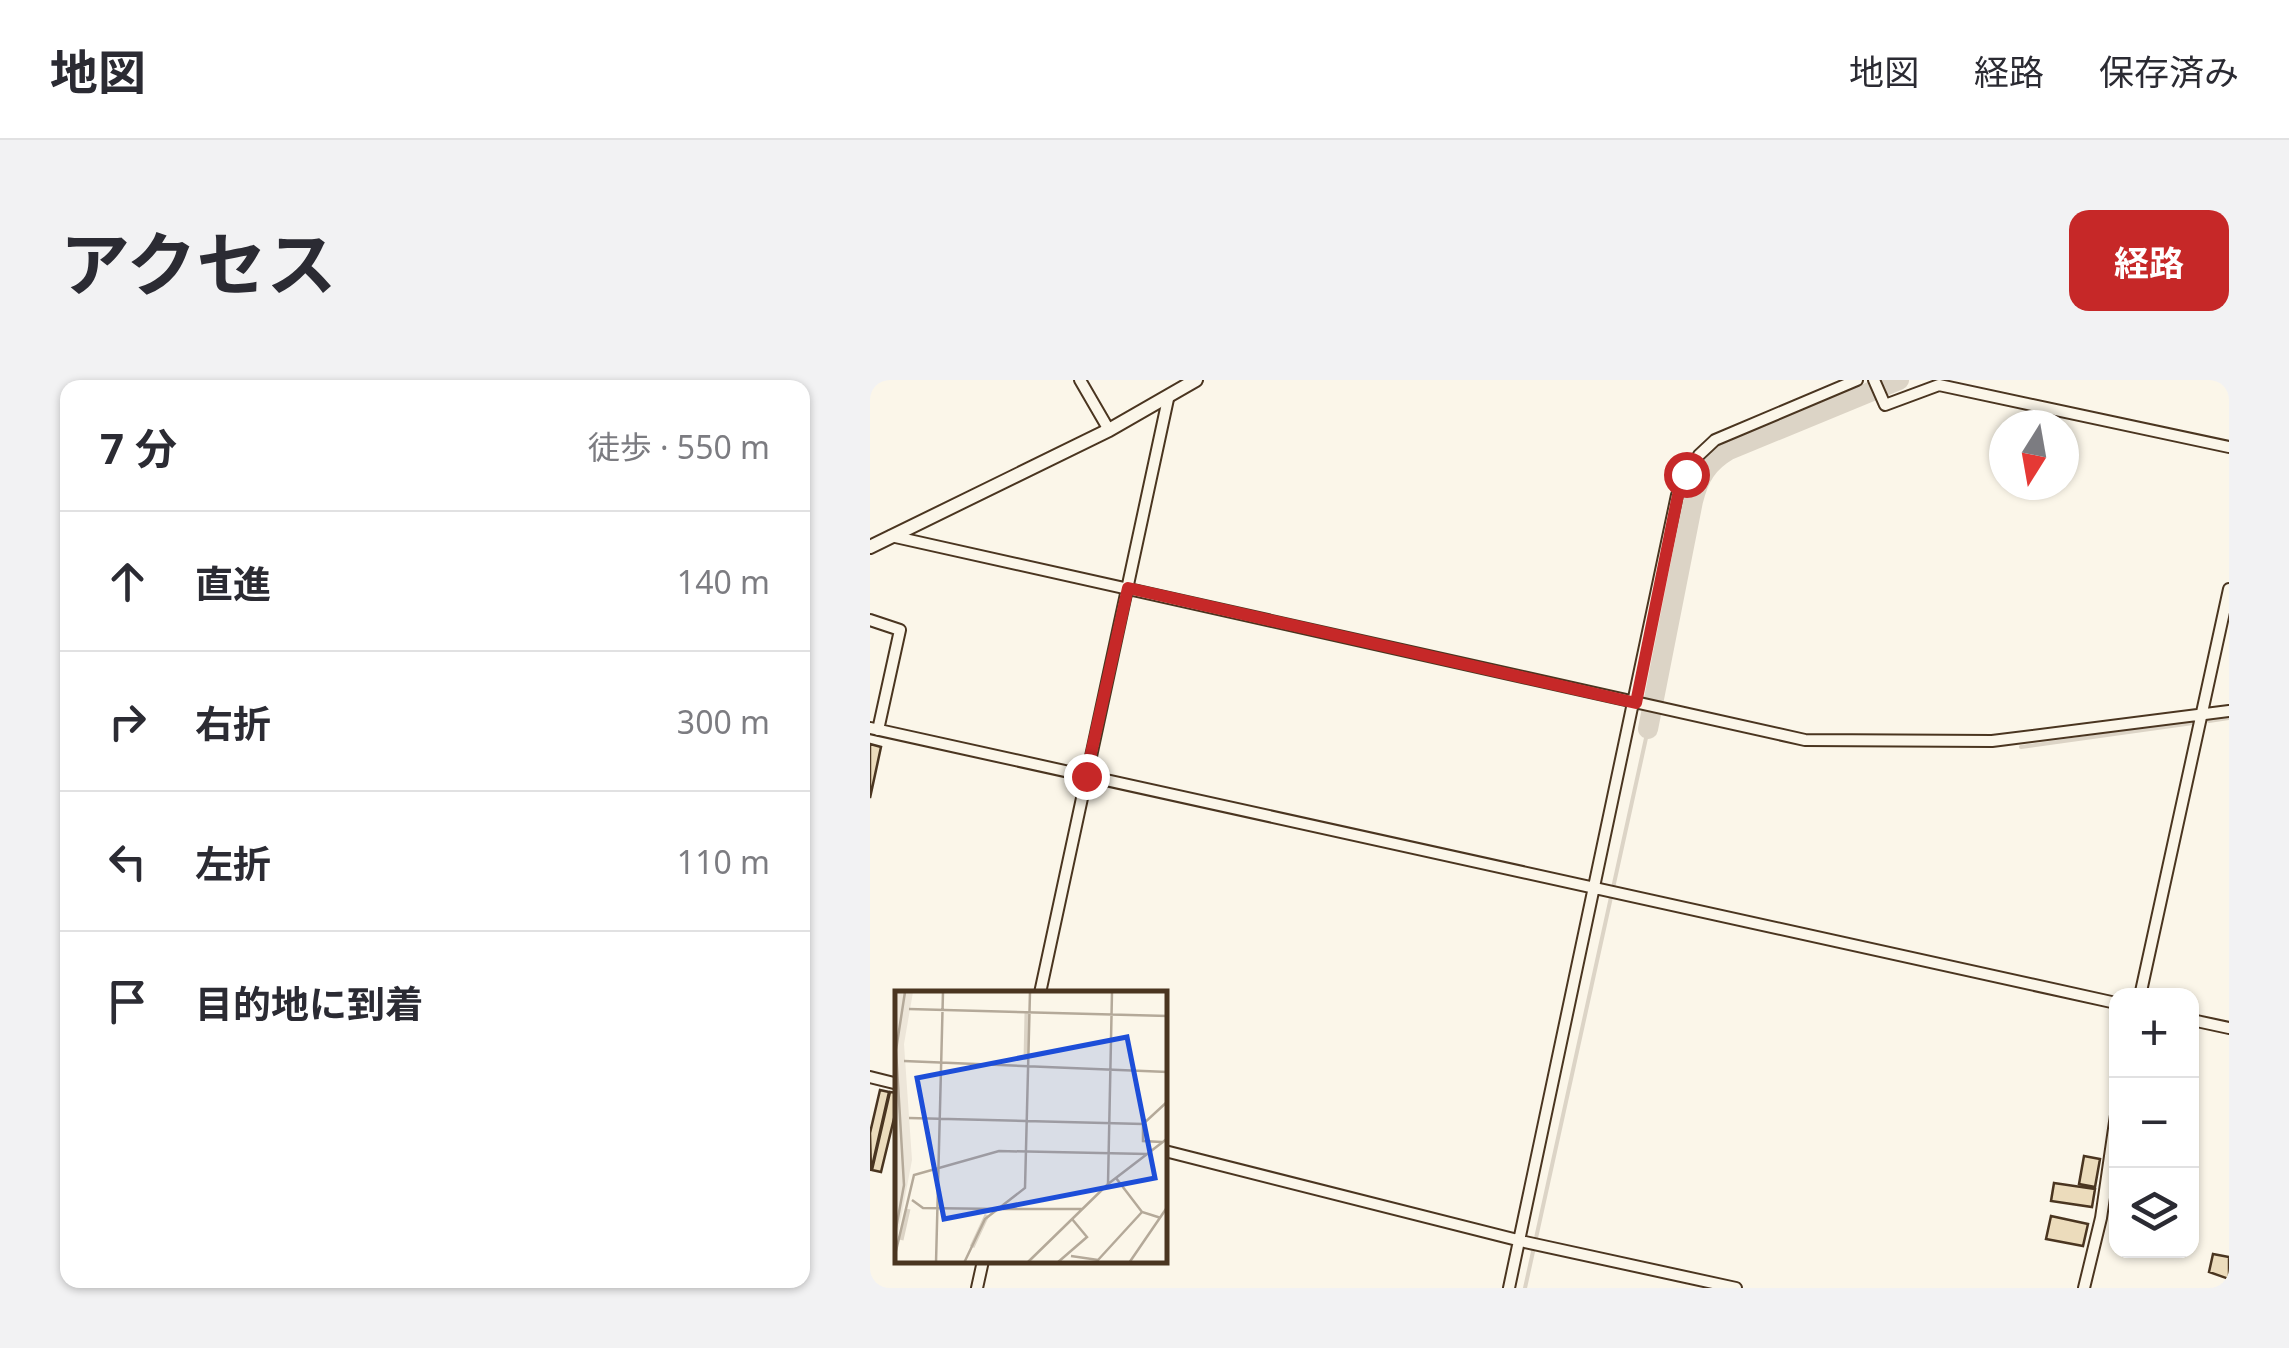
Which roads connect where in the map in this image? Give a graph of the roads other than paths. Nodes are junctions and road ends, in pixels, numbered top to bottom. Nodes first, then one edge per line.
1 (1080, 380) edge
2 (1196, 380) edge
3 (1858, 380) edge
4 (1874, 380) edge
5 (1168, 399) junction
6 (1110, 430) junction
7 (2229, 447) edge
8 (890, 536) junction
9 (870, 547) edge
10 (1128, 588) junction
11 (2229, 589) edge
12 (870, 620) edge
13 (1639, 704) junction
14 (2229, 711) edge
15 (2202, 715) junction
16 (874, 729) edge
17 (1086, 776) junction
18 (1599, 890) junction
19 (2142, 988) edge
20 (1040, 991) edge
21 (2109, 1001) edge
22 (2199, 1022) edge
23 (2229, 1028) edge
24 (870, 1077) edge
25 (895, 1083) edge
26 (1168, 1152) edge
27 (2109, 1160) edge
28 (1522, 1242) junction
29 (981, 1263) edge
30 (976, 1288) edge
31 (1509, 1288) edge
32 (1736, 1288) edge
33 (2084, 1288) edge

1 - 6 street
2 - 5 street
3 - 13 street
4 - 7 street
5 - 6 street
5 - 10 street
6 - 8 street
8 - 9 street
8 - 10 street
10 - 13 street
10 - 17 street
11 - 15 street
12 - 16 street
13 - 15 street
13 - 18 street
14 - 15 street
15 - 19 street
16 - 17 street
17 - 18 street
17 - 20 street
18 - 21 street
18 - 28 street
22 - 23 street
24 - 25 street
26 - 28 street
27 - 33 street
28 - 31 street
28 - 32 street
29 - 30 street

